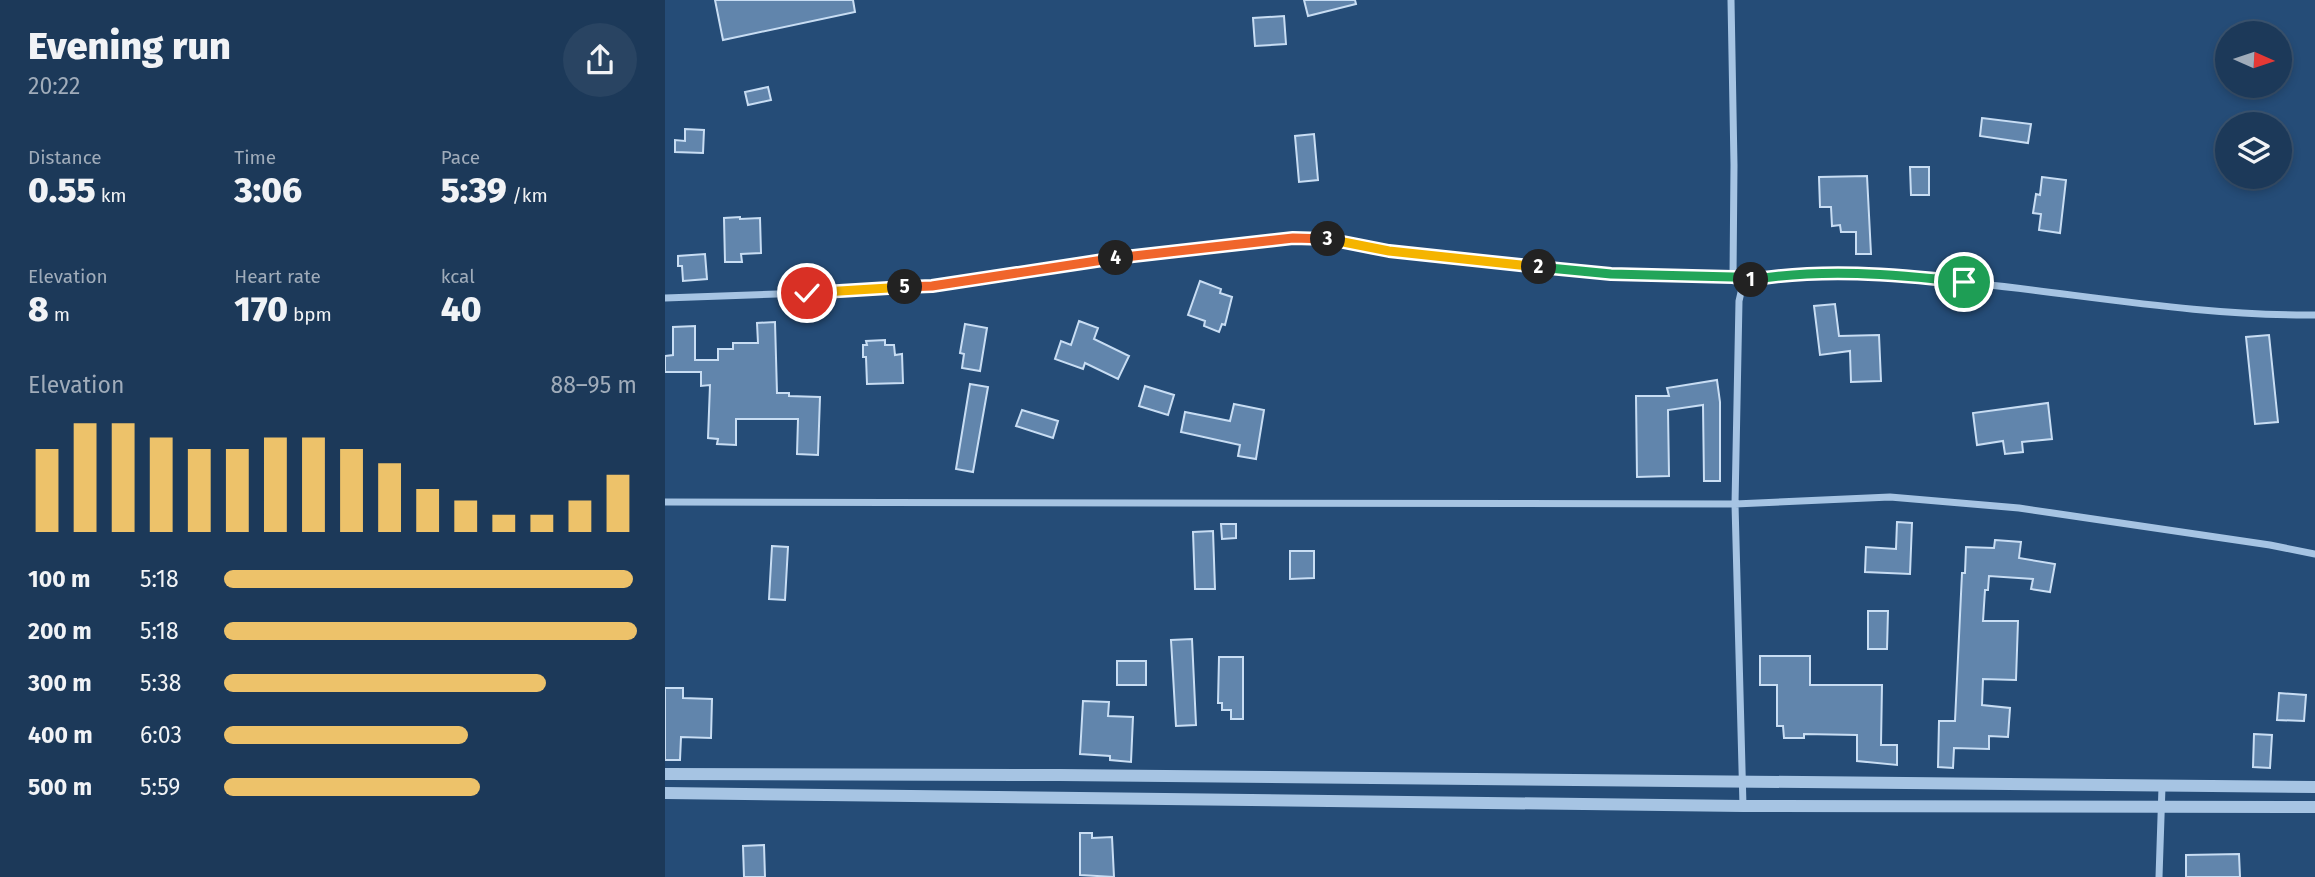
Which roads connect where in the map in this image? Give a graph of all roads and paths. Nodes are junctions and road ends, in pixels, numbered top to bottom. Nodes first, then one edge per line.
1 (1731, 0) edge
2 (1733, 277) junction
3 (1748, 281) junction
4 (665, 298) edge
5 (2315, 315) edge
6 (665, 502) edge
7 (1735, 505) junction
8 (2315, 554) edge
9 (665, 774) edge
10 (1742, 783) junction
11 (2162, 787) junction
12 (2315, 788) edge
13 (665, 793) edge
14 (1743, 806) junction
15 (2162, 807) junction
16 (2315, 807) edge
17 (2159, 877) edge

1 - 2 street
2 - 3 street
2 - 4 street
3 - 5 street
3 - 7 street
6 - 7 street
7 - 8 street
7 - 10 street
9 - 10 street
10 - 11 street
10 - 14 street
11 - 12 street
11 - 15 street
13 - 14 street
14 - 15 street
15 - 16 street
15 - 17 street

